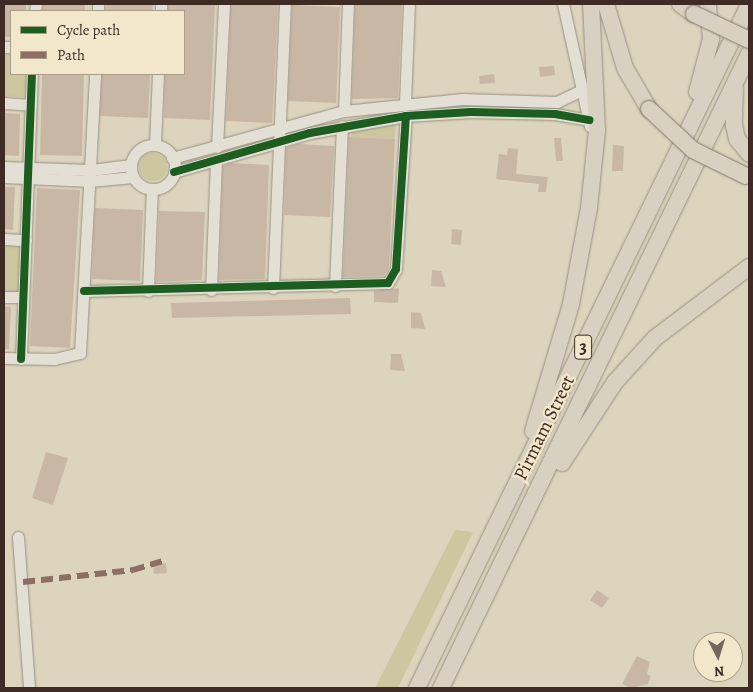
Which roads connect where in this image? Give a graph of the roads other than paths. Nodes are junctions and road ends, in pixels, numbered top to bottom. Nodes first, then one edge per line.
1 (224, 4) edge
2 (285, 4) edge
3 (348, 4) edge
4 (410, 4) edge
5 (563, 4) edge
6 (591, 4) edge
7 (606, 4) edge
8 (680, 4) edge
9 (708, 4) edge
10 (749, 6) edge
11 (749, 40) edge
12 (749, 54) edge
13 (32, 75) edge
14 (95, 75) edge
15 (158, 75) edge
16 (734, 85) junction
17 (584, 90) junction
18 (4, 103) edge
19 (405, 103) junction
20 (31, 104) junction
21 (344, 112) junction
22 (695, 115) junction
23 (406, 116) junction
24 (589, 120) junction
25 (342, 126) junction
26 (280, 127) junction
27 (278, 142) junction
28 (155, 145) junction
29 (217, 147) junction
30 (749, 154) edge
31 (172, 158) junction
32 (216, 161) junction
33 (593, 164) junction
34 (4, 167) edge
35 (132, 171) junction
36 (174, 172) junction
37 (29, 173) junction
38 (91, 175) junction
39 (748, 176) edge
40 (4, 177) edge
41 (152, 189) junction
42 (4, 239) edge
43 (26, 240) junction
44 (749, 267) edge
45 (335, 286) junction
46 (272, 288) junction
47 (211, 290) junction
48 (84, 291) junction
49 (148, 291) junction
50 (4, 296) edge
51 (23, 298) junction
52 (4, 358) edge
53 (21, 359) junction
54 (531, 458) junction
55 (543, 479) junction
56 (18, 537) dead end
57 (29, 688) edge
58 (417, 688) edge
59 (441, 688) edge

1 - 29 street
2 - 26 street
3 - 21 street
4 - 19 street
5 - 17 street
6 - 33 highway
7 - 39 highway, bridge
8 - 11 highway, bridge
9 - 22 highway
10 - 22 highway, Pirmam Street / 3
12 - 16 highway, Pirmam Street / 3
13 - 20 street
14 - 38 street
15 - 28 street
16 - 30 highway
16 - 55 highway, Pirmam Street / 3
17 - 19 street
17 - 24 street
18 - 20 street
19 - 21 street
20 - 37 street
21 - 26 street
22 - 54 highway, Pirmam Street / 3
23 - 24 street
23 - 25 street
23 - 45 street
24 - 33 street
25 - 27 street
25 - 45 street
26 - 27 street
26 - 29 street
27 - 32 street
27 - 46 street
28 - 31 street
28 - 35 street
29 - 31 street
31 - 36 street
32 - 36 street
32 - 47 street
33 - 54 highway
34 - 37 street
35 - 38 street
35 - 41 street
36 - 41 street
37 - 38 street
37 - 40 street
37 - 43 street
38 - 48 street
41 - 49 street
42 - 43 street
43 - 51 street
44 - 55 highway
45 - 46 street
46 - 47 street
47 - 49 street
48 - 49 street
48 - 53 street
50 - 51 street
51 - 53 street
52 - 53 street
54 - 58 highway, Pirmam Street / 3
55 - 59 highway, Pirmam Street / 3
56 - 57 street

